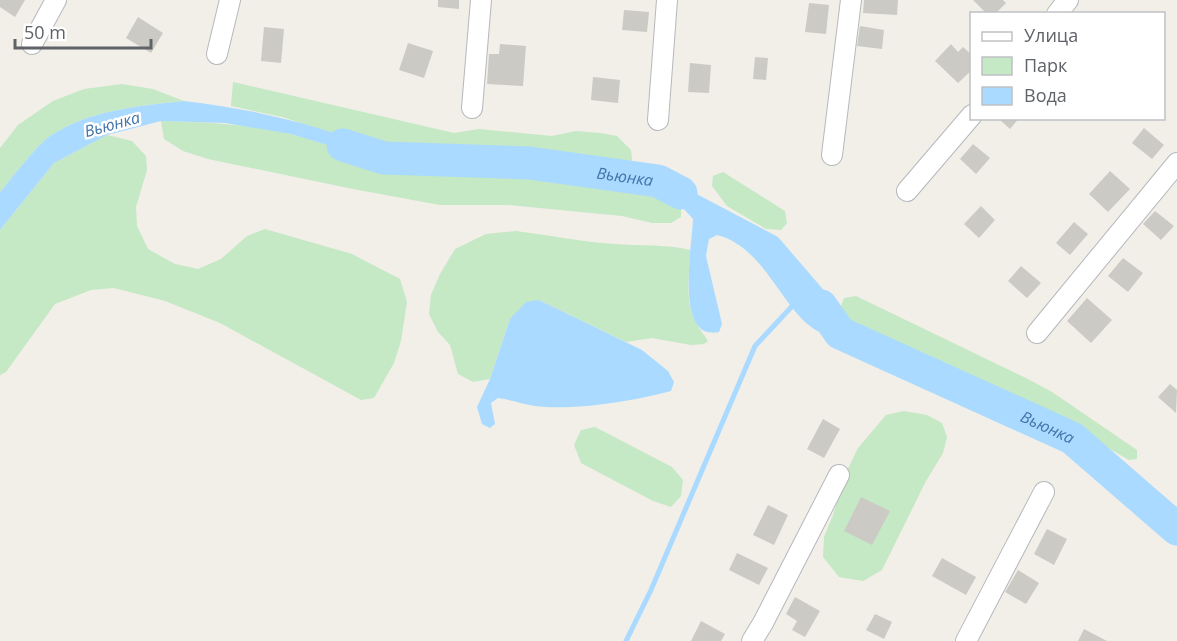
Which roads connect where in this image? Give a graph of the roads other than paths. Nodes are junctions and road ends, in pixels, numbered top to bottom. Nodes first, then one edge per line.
1 (56, 0) edge
2 (230, 0) edge
3 (481, 0) edge
4 (667, 0) edge
5 (851, 0) edge
6 (1068, 0) edge
7 (1059, 12) edge
8 (32, 44) dead end
9 (217, 54) dead end
10 (472, 108) dead end
11 (970, 117) edge
12 (658, 120) dead end
13 (832, 155) dead end
14 (1177, 163) edge
15 (907, 191) dead end
16 (1037, 333) dead end
17 (838, 475) dead end
18 (1044, 492) dead end
19 (752, 641) edge
20 (966, 641) edge

1 - 8 street
2 - 9 street
3 - 10 street
4 - 12 street
5 - 13 street
6 - 7 street
11 - 15 street
14 - 16 street
17 - 19 street
18 - 20 street

